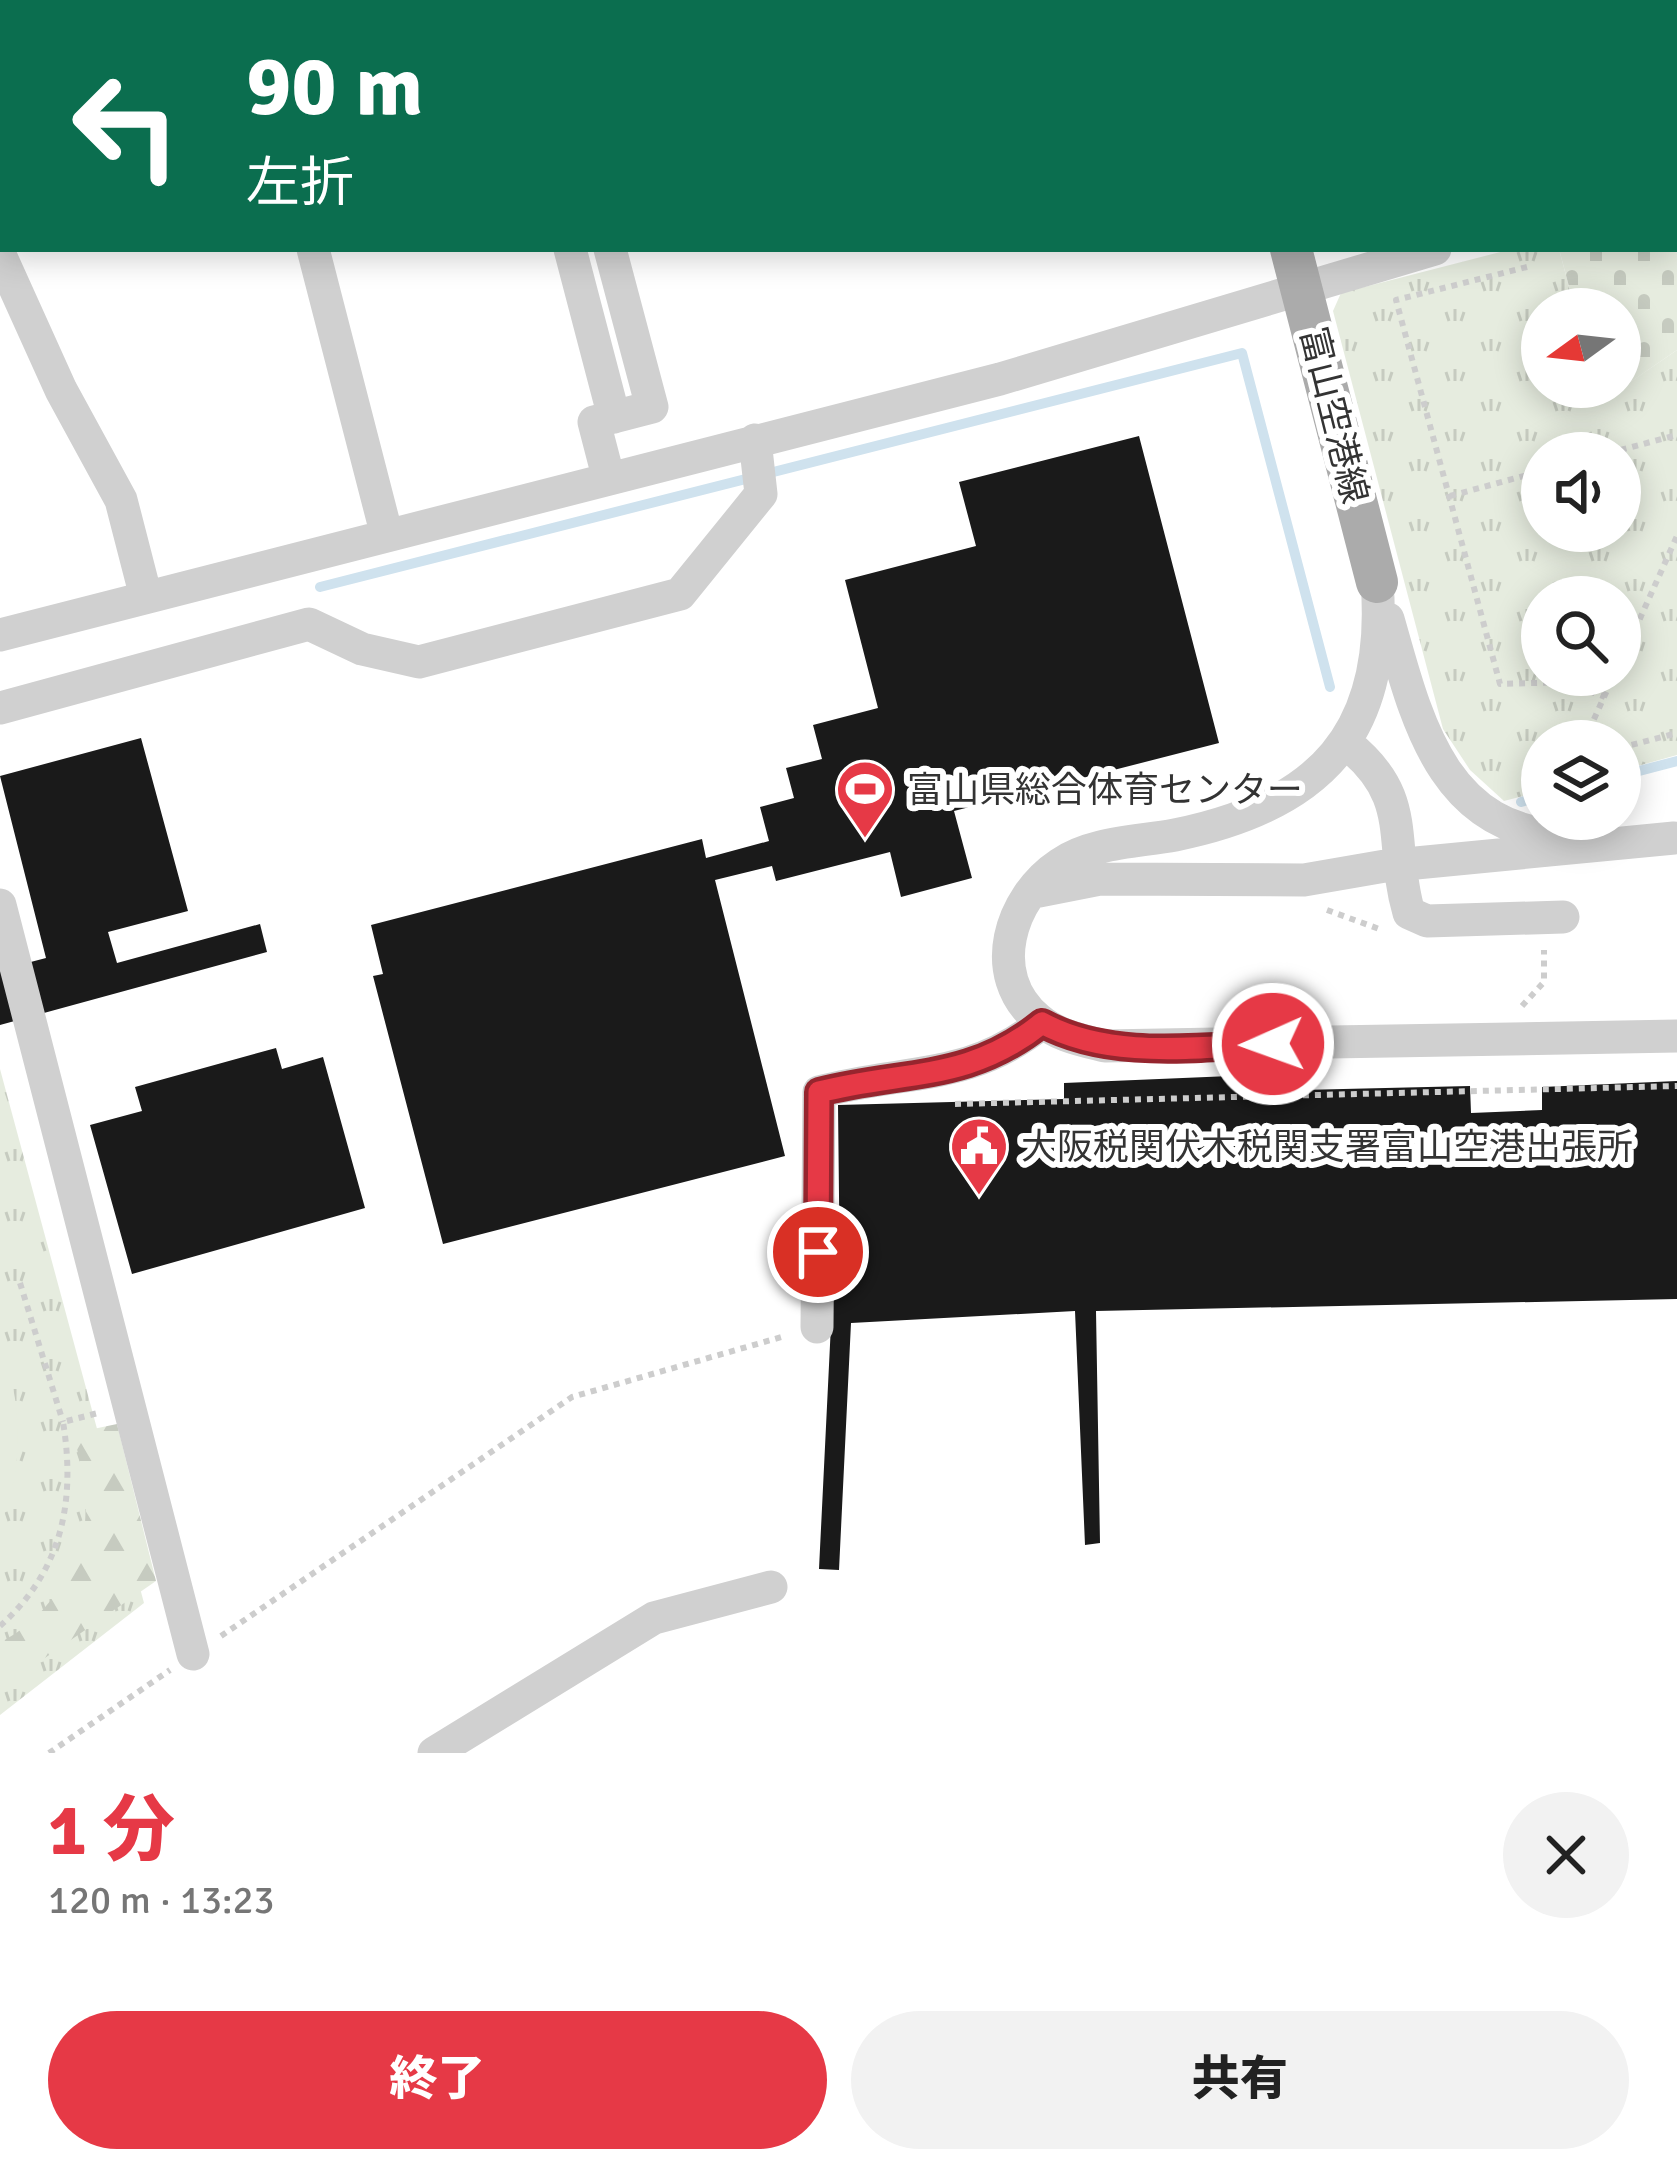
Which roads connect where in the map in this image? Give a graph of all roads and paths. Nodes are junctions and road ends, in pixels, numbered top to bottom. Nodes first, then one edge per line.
1 (320, 252) edge
2 (571, 252) edge
3 (611, 252) edge
4 (1293, 252) edge
5 (1424, 252) edge
6 (0, 255) edge
7 (1527, 267) dead end
8 (1303, 292) junction
9 (614, 417) junction
10 (1677, 435) edge
11 (1641, 445) edge
12 (759, 465) junction
13 (608, 476) junction
14 (1521, 477) edge
15 (1450, 496) junction
16 (386, 532) junction
17 (1677, 536) edge
18 (1377, 582) junction
19 (146, 597) junction
20 (1641, 616) edge
21 (0, 635) edge
22 (1605, 697) joint
23 (0, 708) edge
24 (1594, 720) edge
25 (1677, 733) edge
26 (1641, 742) edge
27 (1347, 744) junction
28 (1676, 838) edge
29 (1401, 865) junction
30 (1016, 913) junction
31 (2, 917) edge
32 (1554, 925) joint
33 (1510, 1020) dead end
34 (1042, 1023) junction
35 (1677, 1036) edge
36 (1677, 1086) edge
37 (944, 1104) dead end
38 (20, 1283) dead end
39 (817, 1327) joint
40 (133, 1396) junction
41 (63, 1422) junction
42 (771, 1587) dead end
43 (0, 1626) edge
44 (193, 1654) junction
45 (49, 1753) edge
46 (434, 1753) edge

1 - 16 street
2 - 9 street
3 - 9 street
4 - 8 main road, 富山空港線
5 - 8 street
6 - 19 street
7 - 15 path
8 - 12 street
8 - 18 main road, 富山空港線
9 - 13 street
10 - 11 path
12 - 13 street
12 - 23 street
13 - 16 street
14 - 15 path
15 - 22 path
16 - 19 street
17 - 20 path
18 - 27 street
18 - 28 street
19 - 21 street
22 - 24 path
25 - 26 path
27 - 29 street
27 - 30 street
28 - 29 street
29 - 30 street
29 - 32 street
30 - 34 street
31 - 40 street
32 - 33 path
34 - 35 street
34 - 39 street
36 - 37 path
38 - 41 path
39 - 44 path
40 - 41 path
40 - 44 street
41 - 43 path
42 - 46 street
44 - 45 path

